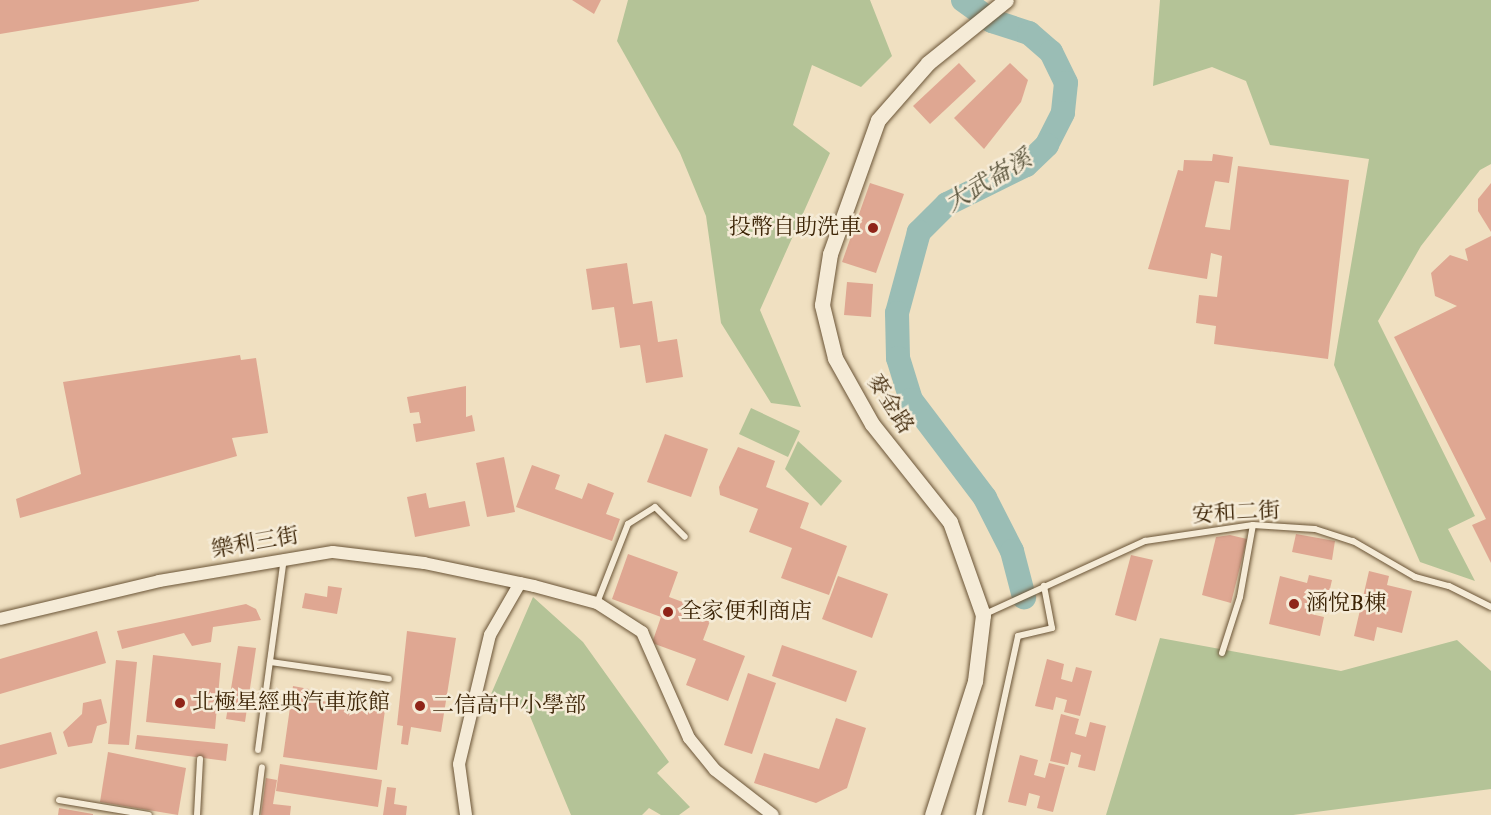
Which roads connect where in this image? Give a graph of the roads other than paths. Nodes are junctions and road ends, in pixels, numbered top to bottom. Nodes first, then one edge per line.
1 (1006, 0) edge
2 (1252, 525) junction
3 (685, 537) dead end
4 (284, 558) junction
5 (520, 583) junction
6 (1044, 586) junction
7 (597, 603) junction
8 (1491, 607) edge
9 (989, 612) junction
10 (0, 619) edge
11 (1222, 653) dead end
12 (270, 662) junction
13 (389, 679) dead end
14 (258, 750) dead end
15 (200, 759) dead end
16 (262, 766) dead end
17 (59, 800) dead end
18 (149, 815) edge
19 (197, 815) edge
20 (256, 815) edge
21 (466, 815) edge
22 (773, 815) edge
23 (932, 815) edge
24 (979, 815) edge

1 - 9 street, 麥金路
2 - 6 lane, 安和二街
2 - 8 lane, 安和二街
2 - 11 lane
3 - 7 lane
4 - 5 street, 樂利三街
4 - 10 street, 樂利三街
4 - 12 lane
5 - 7 street, 樂利三街
5 - 21 street
6 - 9 lane, 安和二街
6 - 24 lane
7 - 22 street, 樂利三街
9 - 23 street, 麥金路
12 - 13 lane
12 - 14 lane
15 - 19 lane
16 - 20 lane
17 - 18 lane

